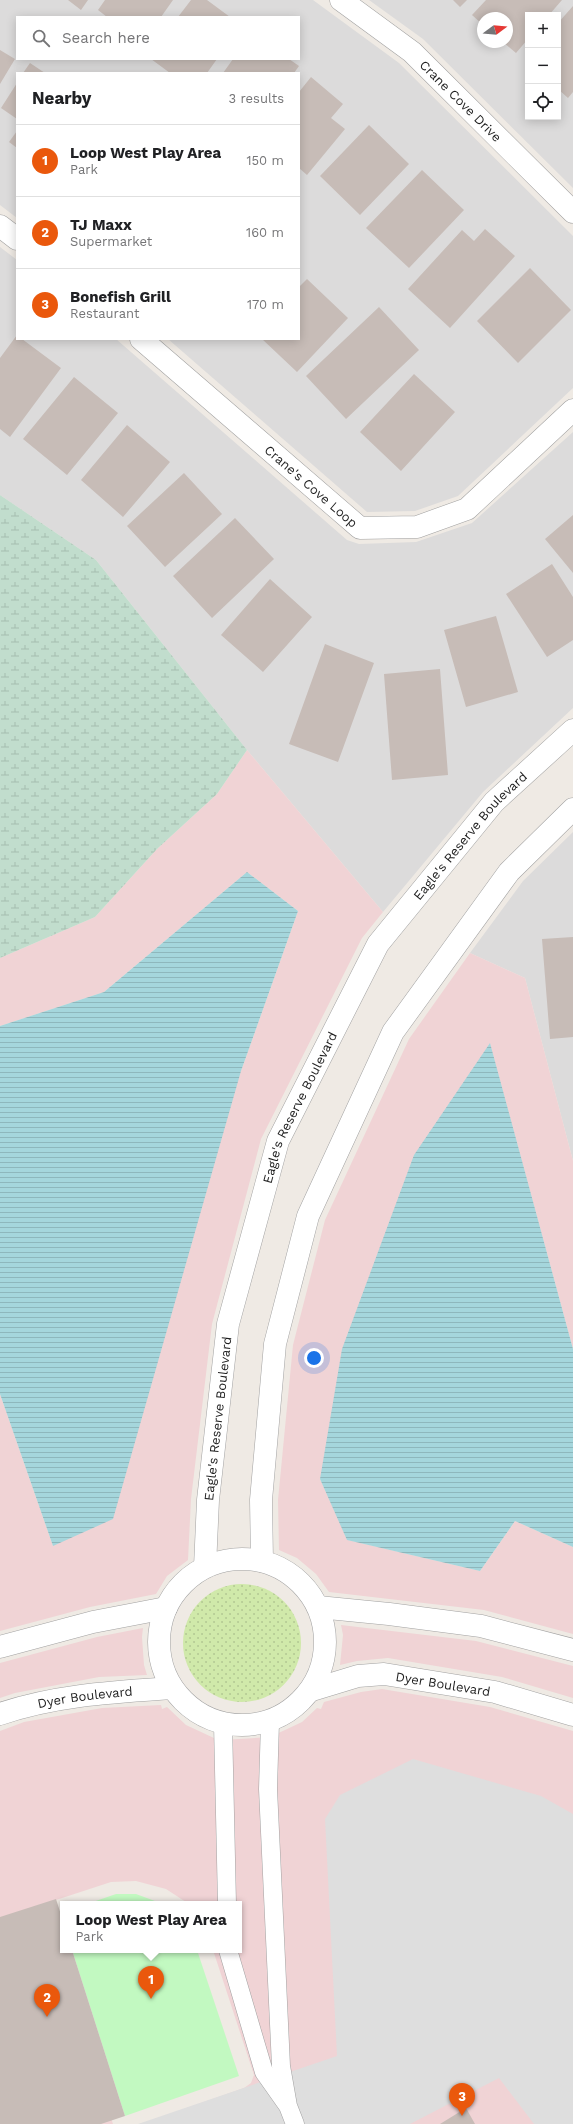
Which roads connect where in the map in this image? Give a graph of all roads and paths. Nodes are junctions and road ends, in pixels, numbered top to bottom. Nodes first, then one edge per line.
1 (341, 0) edge
2 (573, 212) edge
3 (0, 226) edge
4 (16, 238) edge
5 (143, 340) edge
6 (573, 410) edge
7 (573, 730) edge
8 (573, 810) edge
9 (262, 1561) junction
10 (206, 1567) junction
11 (318, 1607) junction
12 (166, 1608) junction
13 (0, 1647) edge
14 (573, 1650) edge
15 (172, 1688) junction
16 (312, 1690) junction
17 (0, 1714) edge
18 (573, 1715) edge
19 (270, 1722) junction
20 (223, 1724) junction
21 (227, 1901) edge
22 (229, 1953) edge
23 (288, 2106) junction
24 (295, 2124) edge

1 - 2 street, Crane Cove Drive
3 - 4 street
5 - 6 street, Crane's Cove Loop
7 - 10 street, Eagle's Reserve Boulevard
8 - 9 street
9 - 10 street
9 - 11 street
10 - 12 street
11 - 14 street
11 - 16 street
12 - 13 street
12 - 15 street
15 - 17 street, Dyer Boulevard
15 - 20 street
16 - 18 street, Dyer Boulevard
16 - 19 street
19 - 20 street
19 - 23 lane
20 - 21 lane
22 - 23 lane
23 - 24 lane

